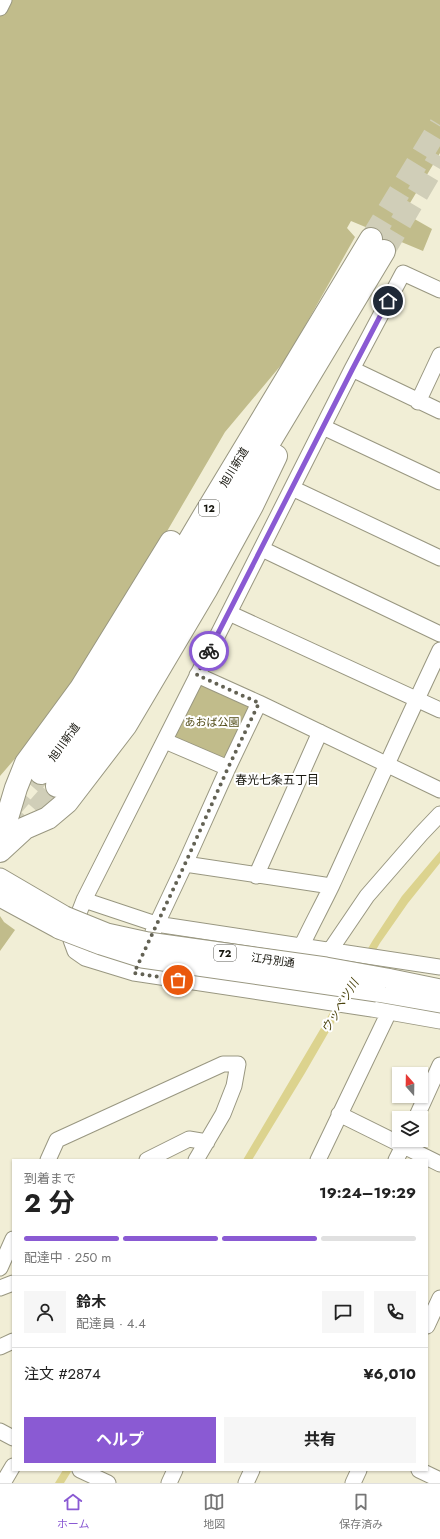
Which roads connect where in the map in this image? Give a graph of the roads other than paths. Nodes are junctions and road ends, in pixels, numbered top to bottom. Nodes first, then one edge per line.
1 (4, 0) edge
2 (0, 8) edge
3 (440, 290) edge
4 (440, 355) edge
5 (317, 364) junction
6 (294, 368) junction
7 (352, 370) junction
8 (418, 402) junction
9 (440, 411) edge
10 (323, 427) junction
11 (440, 482) edge
12 (292, 488) junction
13 (262, 549) junction
14 (440, 558) edge
15 (229, 613) junction
16 (440, 634) edge
17 (440, 650) edge
18 (197, 675) junction
19 (417, 698) junction
20 (259, 703) junction
21 (440, 710) edge
22 (320, 732) junction
23 (165, 741) junction
24 (386, 764) junction
25 (228, 768) junction
26 (440, 790) edge
27 (440, 814) edge
28 (0, 828) edge
29 (0, 851) edge
30 (185, 864) junction
31 (256, 876) junction
32 (0, 878) edge
33 (331, 886) junction
34 (0, 897) edge
35 (84, 900) junction
36 (62, 923) junction
37 (156, 924) junction
38 (301, 945) junction
39 (335, 950) junction
40 (440, 967) edge
41 (134, 973) junction
42 (440, 988) edge
43 (378, 993) junction
44 (280, 995) junction
45 (440, 1003) edge
46 (389, 1012) junction
47 (440, 1021) edge
48 (440, 1065) edge
49 (419, 1111) edge
50 (339, 1114) junction
51 (207, 1142) junction
52 (402, 1149) edge
53 (48, 1159) edge
54 (149, 1159) edge
55 (197, 1159) edge
56 (318, 1159) edge
57 (427, 1159) edge
58 (428, 1159) edge
59 (440, 1164) edge
60 (12, 1241) edge
61 (0, 1268) edge
62 (12, 1283) edge
63 (0, 1288) edge
64 (440, 1298) edge
65 (431, 1320) edge
66 (12, 1341) edge
67 (0, 1347) edge
68 (0, 1431) edge
69 (12, 1437) edge
70 (12, 1468) edge
71 (175, 1471) edge
72 (252, 1471) edge
73 (359, 1471) edge
74 (421, 1471) edge
75 (440, 1480) edge
76 (3, 1483) edge
77 (169, 1483) edge
78 (246, 1483) edge
79 (353, 1483) edge

1 - 2 street
3 - 7 street
4 - 8 street
5 - 6 highway, 旭川新道 / 12
5 - 6 highway, 旭川新道 / 12
5 - 29 highway, 12
6 - 28 highway, 12
7 - 8 street
7 - 10 street
8 - 9 street
10 - 11 street
10 - 12 street
12 - 13 street
12 - 14 street
13 - 15 street
13 - 16 street
15 - 18 street
15 - 19 street
17 - 19 street
18 - 20 street
18 - 23 street
19 - 21 street
19 - 24 street
20 - 22 street
20 - 25 street
22 - 24 street
22 - 31 street
23 - 25 street
23 - 35 street
24 - 26 street
24 - 33 street
25 - 30 street
27 - 39 street
30 - 31 street
30 - 37 street
31 - 33 street
32 - 36 main road, 江丹別通 / 72
33 - 38 street
34 - 36 main road, 江丹別通 / 72
35 - 37 street
35 - 41 street
36 - 43 main road, 江丹別通 / 72, bridge
37 - 38 street
37 - 41 street
38 - 39 street
38 - 44 street
39 - 40 street
41 - 44 street
42 - 43 main road, 江丹別通 / 72
43 - 44 street
43 - 45 main road, 江丹別通 / 72
43 - 46 street
46 - 47 street
46 - 50 street
48 - 49 street
50 - 52 street
50 - 56 street
51 - 53 street
51 - 54 street
51 - 55 street
52 - 57 street
58 - 59 street
60 - 61 street
62 - 63 street
64 - 65 street
66 - 67 street
68 - 69 street
70 - 76 street
71 - 77 street
72 - 78 street
73 - 79 street
74 - 75 street

